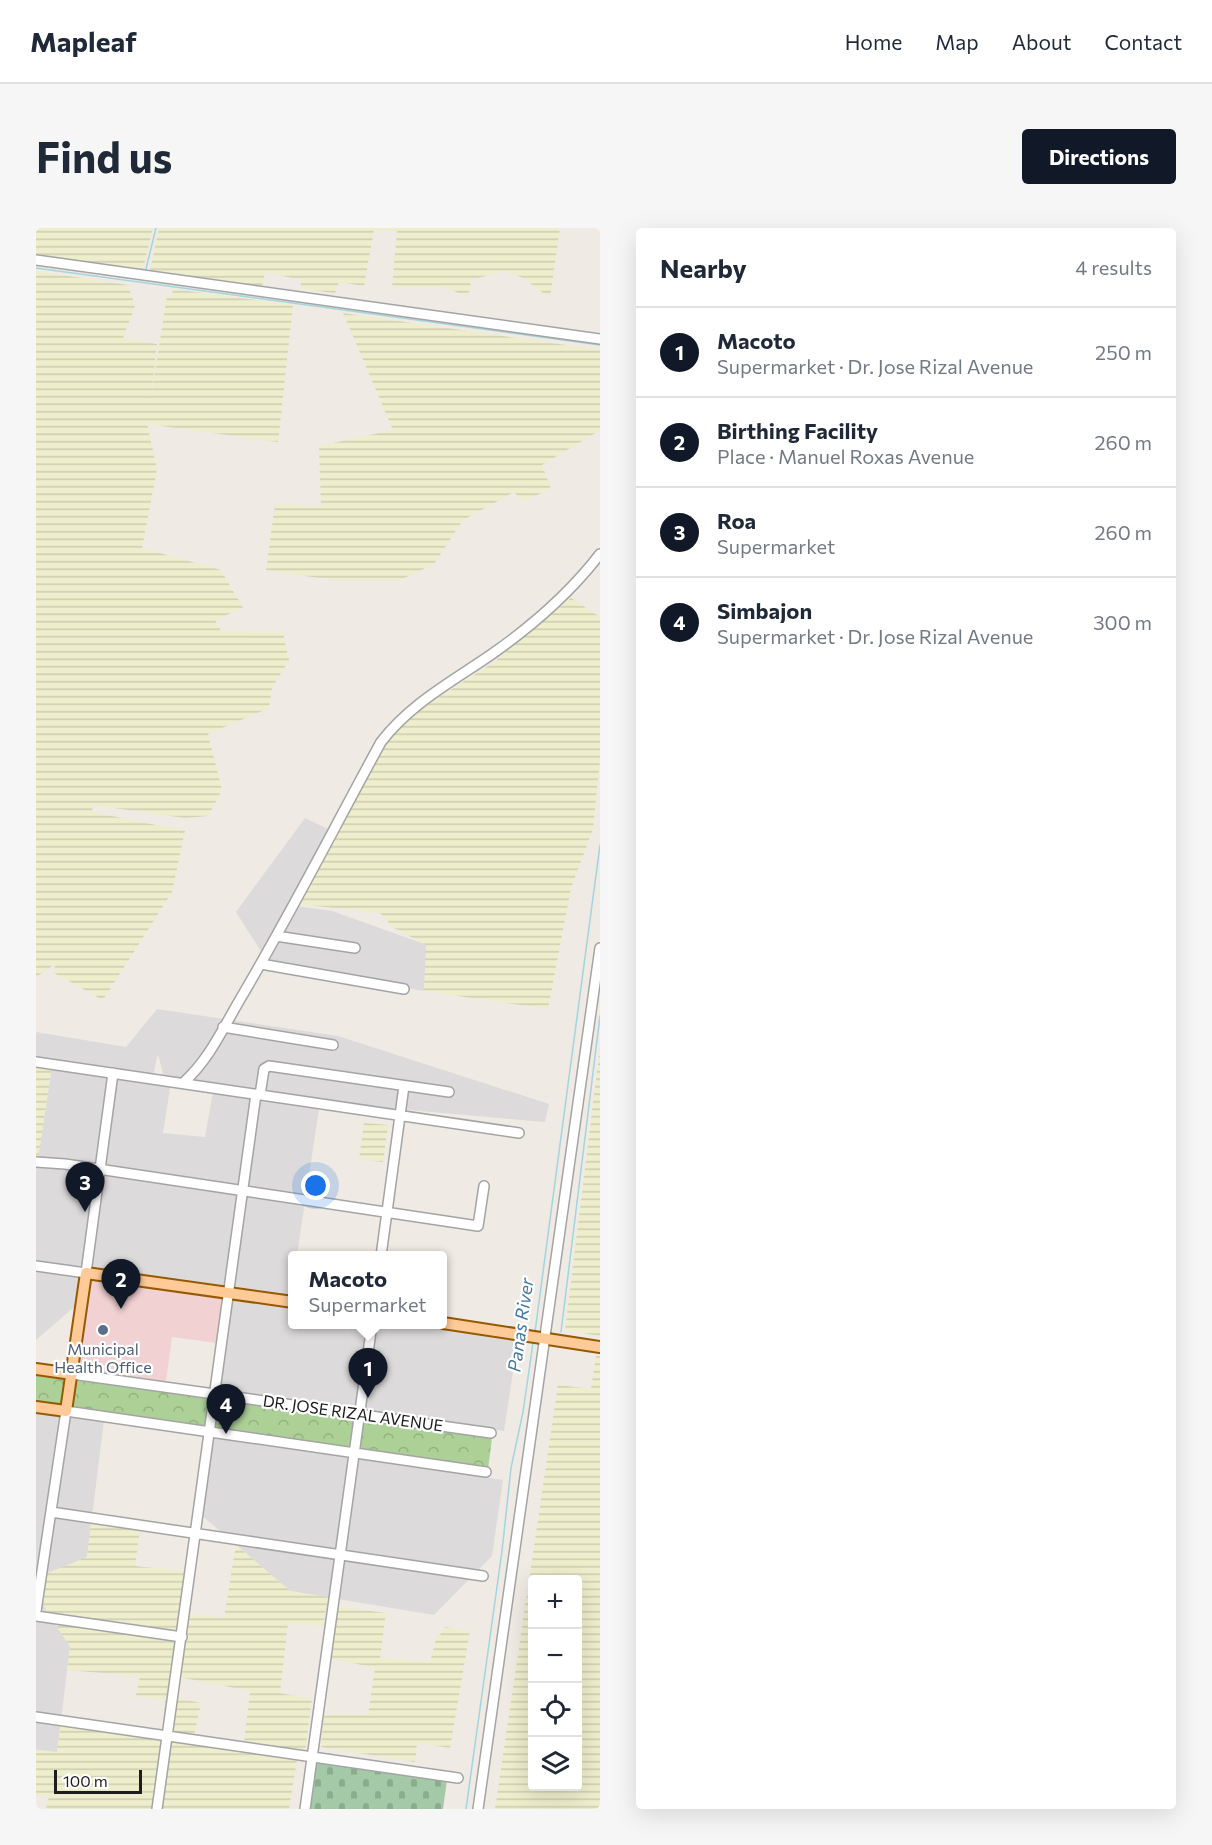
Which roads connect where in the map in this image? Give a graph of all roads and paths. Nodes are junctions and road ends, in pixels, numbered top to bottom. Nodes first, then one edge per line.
1 (36, 260) edge
2 (600, 339) edge
3 (600, 554) edge
4 (276, 936) junction
5 (355, 948) dead end
6 (600, 948) edge
7 (261, 964) junction
8 (404, 989) dead end
9 (223, 1027) junction
10 (333, 1045) dead end
11 (36, 1062) edge
12 (113, 1073) junction
13 (183, 1083) junction
14 (404, 1086) junction
15 (449, 1092) dead end
16 (258, 1094) junction
17 (400, 1115) junction
18 (519, 1133) dead end
19 (36, 1162) edge
20 (100, 1169) junction
21 (484, 1186) dead end
22 (242, 1191) junction
23 (386, 1212) junction
24 (382, 1251) edge
25 (36, 1266) edge
26 (86, 1273) junction
27 (229, 1293) junction
28 (288, 1301) edge
29 (447, 1324) edge
30 (371, 1329) edge
31 (542, 1338) junction
32 (600, 1347) edge
33 (36, 1369) edge
34 (72, 1374) junction
35 (215, 1394) junction
36 (36, 1407) edge
37 (66, 1411) junction
38 (359, 1414) junction
39 (491, 1433) dead end
40 (210, 1434) junction
41 (354, 1454) junction
42 (486, 1472) dead end
43 (51, 1512) junction
44 (196, 1534) junction
45 (340, 1556) junction
46 (483, 1576) dead end
47 (36, 1611) edge
48 (36, 1616) edge
49 (182, 1637) junction
50 (36, 1717) edge
51 (168, 1735) junction
52 (313, 1757) junction
53 (458, 1778) dead end
54 (158, 1809) edge
55 (305, 1809) edge
56 (478, 1809) edge

1 - 2 street
3 - 4 street
4 - 5 street
4 - 7 street
6 - 31 street
7 - 8 street
7 - 9 street
9 - 10 street
9 - 13 street
11 - 12 street
12 - 13 street
12 - 20 street
13 - 16 street
14 - 15 street
14 - 16 street
14 - 17 street
16 - 17 street
16 - 22 street
17 - 18 street
17 - 23 street
19 - 20 street
20 - 22 street
20 - 26 street
21 - 23 street
22 - 23 street
22 - 27 street
23 - 24 street
25 - 26 street
26 - 27 main road
26 - 34 main road
27 - 28 main road
27 - 35 street
29 - 31 main road
30 - 38 street
31 - 32 main road
31 - 56 street
33 - 34 main road, DR. JOSE RIZAL AVENUE
34 - 35 street, DR. JOSE RIZAL AVENUE
34 - 37 main road
35 - 38 street, DR. JOSE RIZAL AVENUE
35 - 40 street
36 - 37 main road
37 - 40 street
37 - 43 street
38 - 39 street, DR. JOSE RIZAL AVENUE
38 - 41 street
40 - 41 street
40 - 44 street
41 - 42 street
41 - 45 street
43 - 44 street
43 - 47 street
44 - 45 street
44 - 49 street
45 - 46 street
45 - 52 street
48 - 49 street
49 - 51 street
50 - 51 street
51 - 52 street
51 - 54 street
52 - 53 street
52 - 55 street

